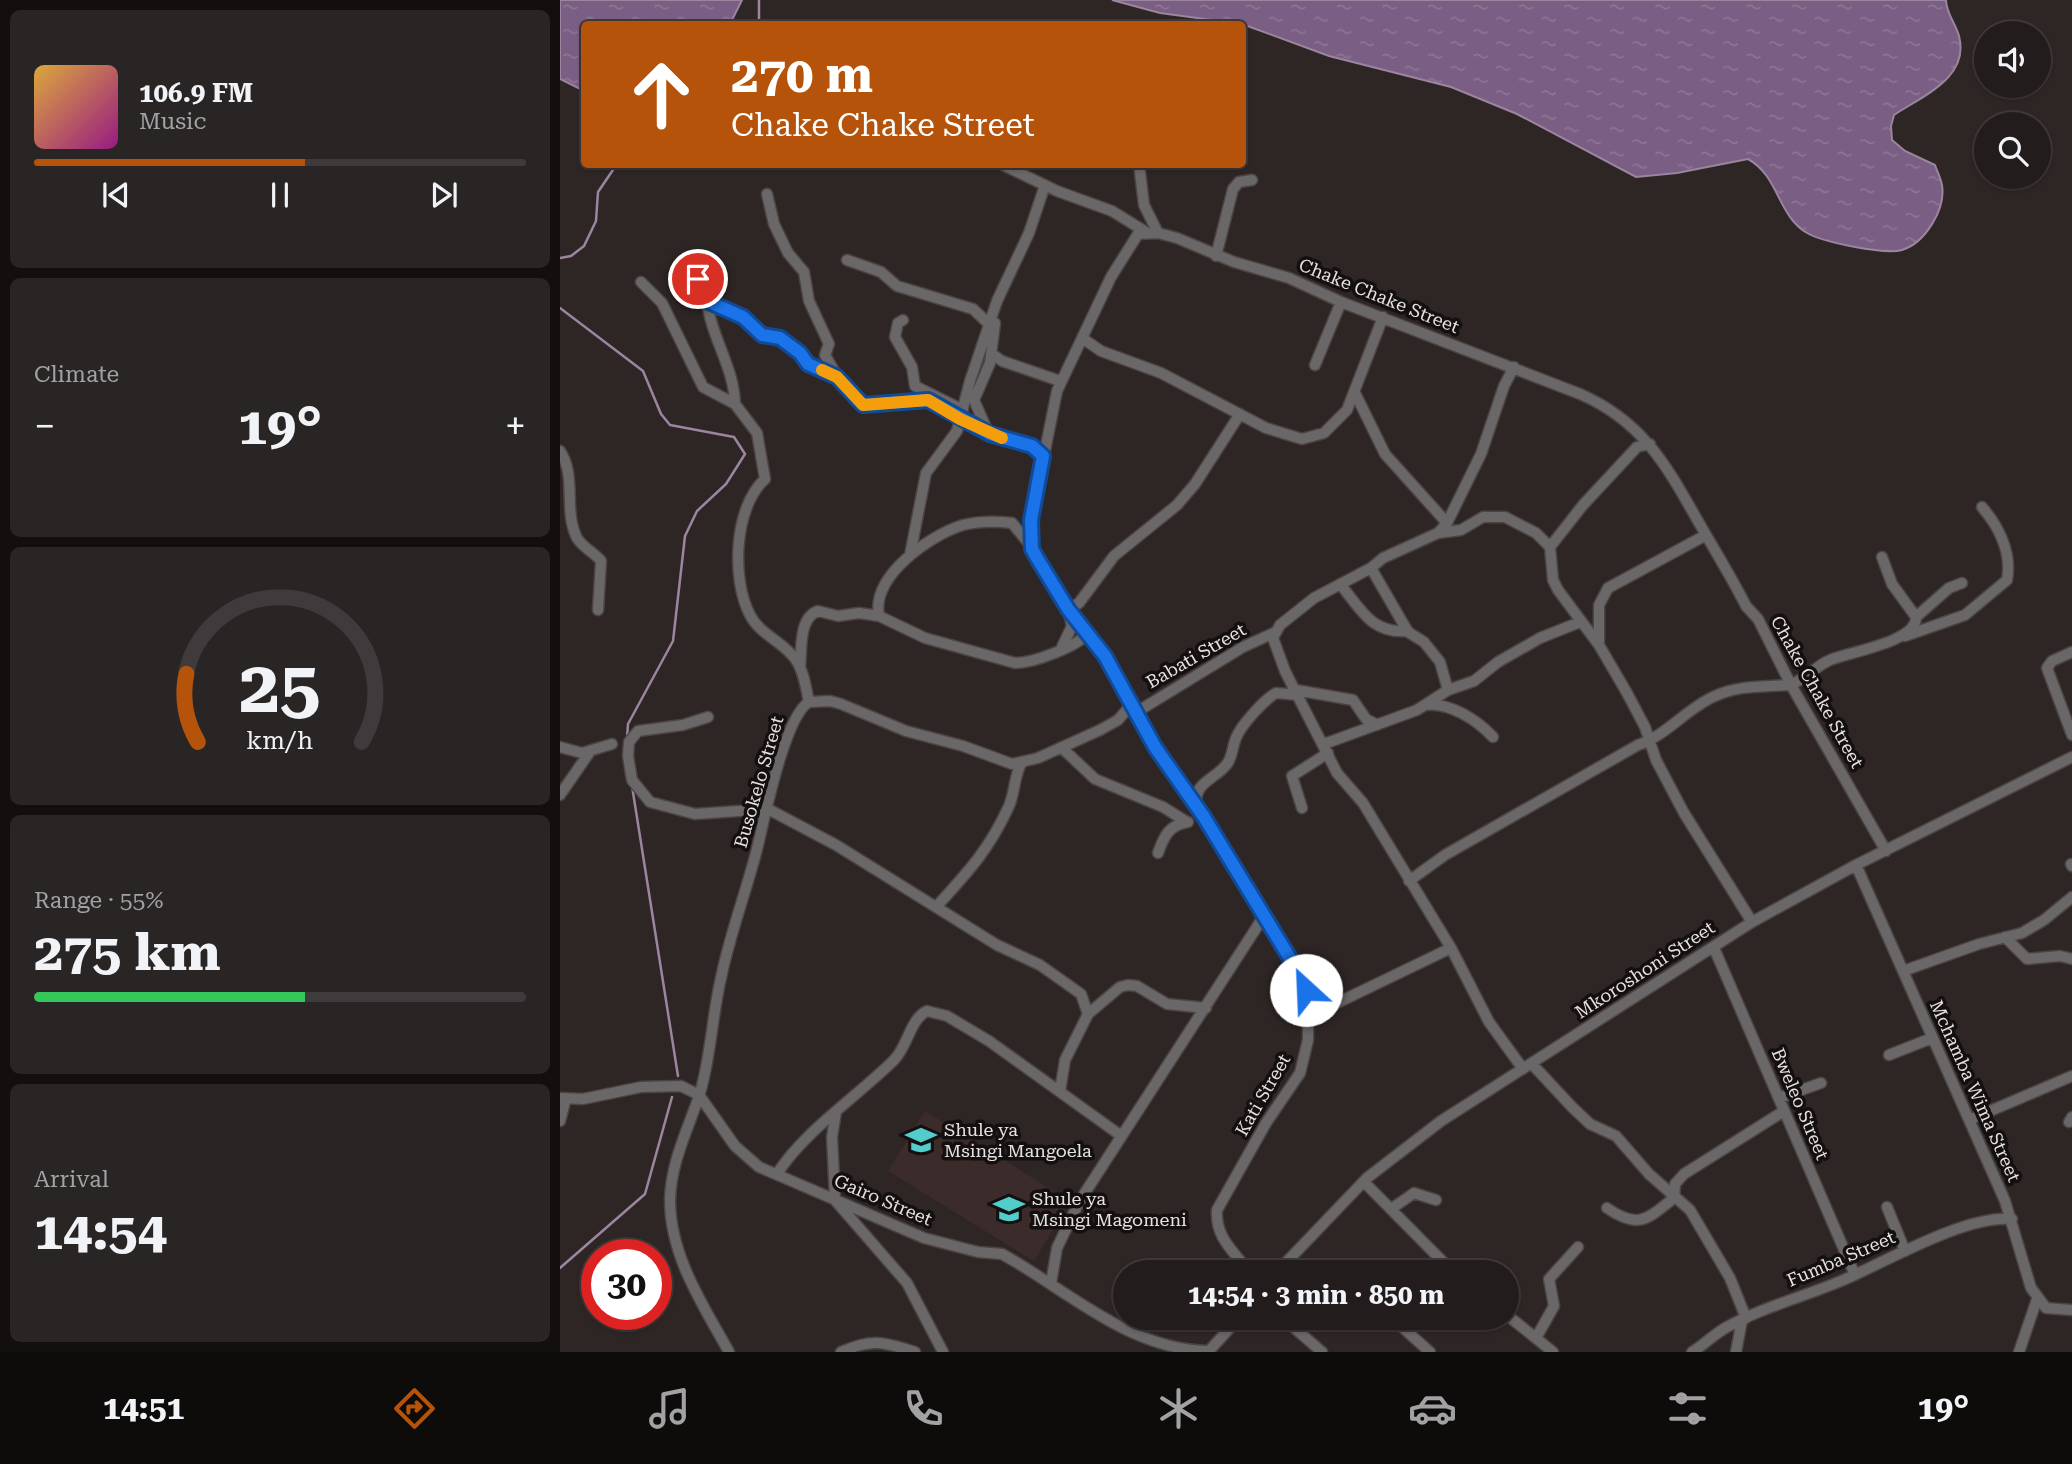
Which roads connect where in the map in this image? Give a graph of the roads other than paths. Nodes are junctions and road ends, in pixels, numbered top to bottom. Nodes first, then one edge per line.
1 (1010, 168) edge
2 (1139, 168) edge
3 (1252, 180) dead end
4 (1045, 184) junction
5 (767, 194) dead end
6 (1146, 232) junction
7 (1158, 233) junction
8 (1216, 256) junction
9 (689, 258) dead end
10 (847, 260) dead end
11 (641, 282) dead end
12 (707, 301) junction
13 (1341, 302) junction
14 (996, 308) junction
15 (1383, 317) junction
16 (903, 320) dead end
17 (991, 326) junction
18 (1082, 338) junction
19 (992, 354) junction
20 (1315, 365) dead end
21 (1514, 367) junction
22 (837, 377) junction
23 (1060, 381) junction
24 (1355, 393) junction
25 (931, 399) junction
26 (735, 404) junction
27 (1240, 414) junction
28 (961, 415) junction
29 (1047, 429) junction
30 (990, 434) junction
31 (1023, 443) junction
32 (1650, 444) junction
33 (560, 451) edge
34 (1043, 456) junction
35 (1982, 507) dead end
36 (1447, 523) junction
37 (1438, 533) junction
38 (1706, 535) junction
39 (1550, 547) junction
40 (1032, 549) junction
41 (910, 555) junction
42 (1882, 557) dead end
43 (1371, 568) junction
44 (1962, 583) dead end
45 (1339, 584) junction
46 (1068, 609) junction
47 (597, 610) dead end
48 (879, 616) junction
49 (1916, 617) junction
50 (1580, 622) junction
51 (1408, 631) junction
52 (1276, 632) junction
53 (1087, 634) junction
54 (1902, 636) junction
55 (1599, 645) junction
56 (1062, 647) junction
57 (2072, 652) edge
58 (800, 668) junction
59 (1285, 671) junction
60 (1791, 685) junction
61 (1448, 690) junction
62 (1297, 692) junction
63 (1276, 693) junction
64 (809, 702) junction
65 (1425, 705) junction
66 (1133, 709) junction
67 (708, 717) dead end
68 (1377, 725) junction
69 (2072, 735) edge
70 (1493, 737) dead end
71 (1649, 741) junction
72 (612, 744) dead end
73 (560, 747) edge
74 (1062, 748) junction
75 (1326, 749) junction
76 (589, 752) junction
77 (2072, 757) edge
78 (1021, 764) junction
79 (560, 794) edge
80 (1302, 808) dead end
81 (768, 809) junction
82 (1201, 812) junction
83 (1187, 822) junction
84 (1886, 851) junction
85 (1158, 853) dead end
86 (1856, 864) junction
87 (1409, 881) junction
88 (2072, 897) edge
89 (936, 907) junction
90 (1264, 916) junction
91 (1752, 922) junction
92 (2005, 937) junction
93 (1451, 948) junction
94 (1714, 948) junction
95 (2072, 959) edge
96 (1903, 971) junction
97 (1206, 1008) junction
98 (1088, 1014) junction
99 (1310, 1016) junction
100 (1932, 1038) junction
101 (1889, 1055) dead end
102 (1528, 1066) junction
103 (2072, 1076) edge
104 (1821, 1083) dead end
105 (2057, 1083) junction
106 (2072, 1090) edge
107 (1060, 1091) junction
108 (699, 1095) junction
109 (563, 1098) edge
110 (1779, 1098) junction
111 (1784, 1111) junction
112 (836, 1112) junction
113 (1969, 1120) junction
114 (560, 1121) edge
115 (1120, 1135) junction
116 (777, 1174) junction
117 (1364, 1182) junction
118 (833, 1197) junction
119 (1674, 1198) junction
120 (1436, 1200) dead end
121 (1887, 1207) dead end
122 (1607, 1208) dead end
123 (1391, 1209) junction
124 (2011, 1219) junction
125 (1578, 1247) dead end
126 (1905, 1251) junction
127 (1438, 1259) edge
128 (1239, 1260) edge
129 (1289, 1260) edge
130 (1855, 1275) junction
131 (1051, 1283) junction
132 (2037, 1299) junction
133 (2072, 1310) edge
134 (1744, 1319) junction
135 (1519, 1325) edge
136 (1228, 1330) edge
137 (1297, 1330) edge
138 (1405, 1330) edge
139 (1536, 1338) junction
140 (1209, 1351) edge
141 (729, 1352) edge
142 (841, 1352) edge
143 (915, 1352) edge
144 (943, 1352) edge
145 (1322, 1352) edge
146 (1430, 1352) edge
147 (1553, 1352) edge
148 (1692, 1352) edge
149 (1736, 1352) edge
150 (2019, 1352) edge

1 - 4 street
2 - 7 street
3 - 8 street
4 - 6 street
4 - 14 street
5 - 22 street
6 - 7 street, Chake Chake Street
6 - 18 street
7 - 8 street, Chake Chake Street
8 - 13 street, Chake Chake Street
9 - 12 street
10 - 17 street
11 - 26 street
12 - 22 street
12 - 26 street
13 - 15 street, Chake Chake Street
13 - 20 street
14 - 17 street
14 - 19 street
15 - 21 street, Chake Chake Street
15 - 24 street
16 - 25 street
17 - 28 street
18 - 23 street
18 - 27 street
19 - 23 street
19 - 30 street
21 - 32 street, Chake Chake Street
21 - 36 street
22 - 25 street
23 - 29 street
24 - 27 street
24 - 36 street
25 - 28 street
26 - 58 street
27 - 46 street
28 - 30 street
28 - 41 street
29 - 31 street
29 - 34 street
30 - 31 street
31 - 34 street
32 - 38 street, Chake Chake Street
32 - 39 street
33 - 47 street
34 - 40 street
35 - 54 street
36 - 37 street
37 - 39 street, Babati Street
37 - 43 street, Babati Street
38 - 55 street
38 - 60 street, Chake Chake Street
39 - 50 street
40 - 41 street
40 - 46 street
41 - 48 street
42 - 49 street
43 - 45 street, Babati Street
43 - 51 street
44 - 49 street
45 - 51 street
45 - 52 street, Babati Street
46 - 53 street
46 - 56 street
48 - 56 street
48 - 58 street
49 - 54 street
50 - 55 street
50 - 61 street
51 - 61 street
52 - 59 street
52 - 66 street, Babati Street
53 - 56 street
53 - 66 street
54 - 60 street
55 - 71 street
57 - 69 street
58 - 64 street
59 - 62 street
59 - 63 street
60 - 71 street
60 - 84 street, Chake Chake Street
61 - 65 street
62 - 63 street
62 - 68 street
62 - 75 street
63 - 82 street
64 - 78 street
64 - 81 street, Busokelo Street
65 - 68 street
65 - 70 street
66 - 74 street
66 - 82 street, Kati Street
67 - 81 street
68 - 75 street
71 - 87 street
71 - 91 street
72 - 76 street
73 - 76 street
74 - 78 street
74 - 83 street
75 - 80 street
75 - 87 street
76 - 79 street
77 - 84 street, Mkoroshoni Street
78 - 89 street
81 - 89 street
81 - 108 street, Busokelo Street
82 - 83 street
82 - 90 street, Kati Street
83 - 85 street
84 - 86 street, Mkoroshoni Street
86 - 91 street, Mkoroshoni Street
86 - 96 street, Mchamba Wima Street
87 - 93 street
88 - 92 street
89 - 98 street
90 - 97 street
90 - 99 street, Kati Street
91 - 94 street, Mkoroshoni Street
92 - 95 street
92 - 96 street
93 - 99 street
93 - 102 street
94 - 102 street, Mkoroshoni Street
94 - 110 street, Bweleo Street
96 - 100 street, Mchamba Wima Street
97 - 98 street
97 - 115 street
98 - 107 street
99 - 128 street, Kati Street
100 - 101 street
100 - 113 street, Mchamba Wima Street
102 - 117 street, Mkoroshoni Street
102 - 119 street
103 - 105 street
104 - 110 street
105 - 106 street
105 - 113 street
107 - 112 street
107 - 115 street
108 - 109 street
108 - 116 street, Gairo Street
108 - 141 street, Busokelo Street
109 - 114 street
110 - 111 street, Bweleo Street
111 - 119 street
111 - 130 street, Bweleo Street
112 - 116 street
112 - 118 street
113 - 124 street, Mchamba Wima Street
115 - 131 street
116 - 118 street, Gairo Street
117 - 123 street
117 - 129 street, Mkoroshoni Street
118 - 131 street, Gairo Street
118 - 144 street
119 - 122 street
119 - 134 street
120 - 123 street
121 - 126 street
123 - 127 street
124 - 126 street, Fumba Street
124 - 132 street, Mchamba Wima Street
125 - 139 street
126 - 130 street, Fumba Street
130 - 134 street, Fumba Street
131 - 140 street, Gairo Street
132 - 133 street
132 - 150 street
134 - 148 street, Fumba Street
134 - 149 street
135 - 139 street
136 - 140 street
137 - 145 street
138 - 146 street
139 - 147 street
142 - 143 street

